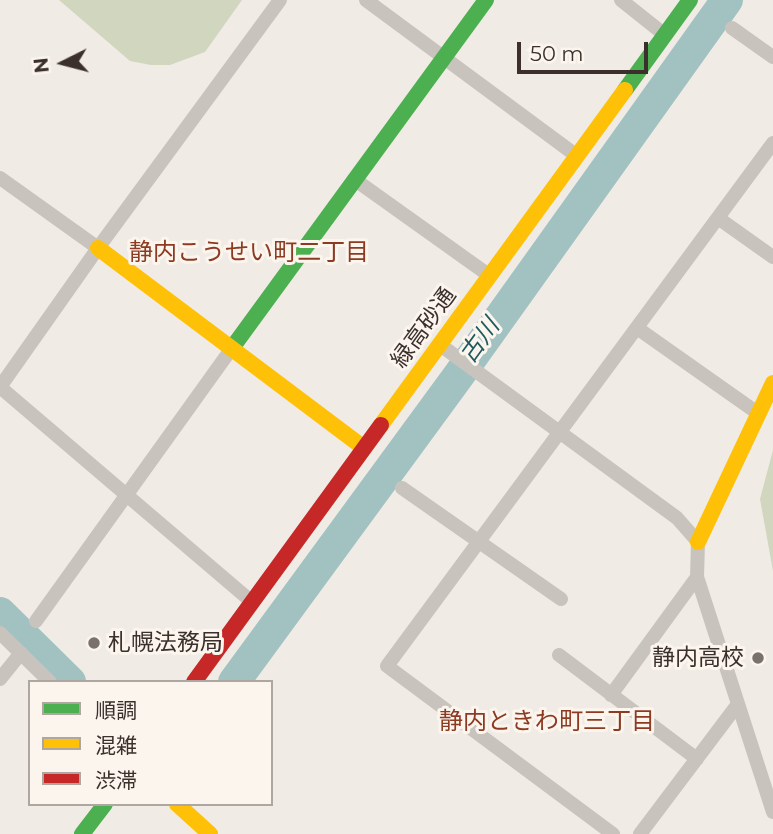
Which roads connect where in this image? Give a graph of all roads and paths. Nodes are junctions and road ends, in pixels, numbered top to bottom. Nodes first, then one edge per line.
1 (280, 0) edge
2 (366, 0) edge
3 (486, 0) edge
4 (621, 0) edge
5 (690, 0) edge
6 (732, 28) dead end
7 (665, 34) junction
8 (773, 57) edge
9 (444, 58) junction
10 (773, 143) edge
11 (576, 156) junction
12 (0, 178) edge
13 (355, 179) junction
14 (718, 218) junction
15 (97, 248) junction
16 (773, 257) edge
17 (490, 276) junction
18 (637, 328) junction
19 (439, 344) junction
20 (232, 348) junction
21 (773, 383) edge
22 (0, 387) edge
23 (759, 414) junction
24 (560, 433) junction
25 (364, 448) junction
26 (402, 488) dead end
27 (125, 495) junction
28 (479, 541) junction
29 (698, 542) junction
30 (697, 577) junction
31 (561, 598) dead end
32 (252, 602) junction
33 (36, 621) dead end
34 (0, 633) edge
35 (21, 653) junction
36 (559, 655) dead end
37 (0, 679) edge
38 (48, 680) edge
39 (195, 680) edge
40 (611, 695) junction
41 (738, 704) junction
42 (697, 759) junction
43 (103, 806) edge
44 (179, 806) edge
45 (773, 812) edge
46 (82, 834) edge
47 (210, 834) edge
48 (613, 834) edge
49 (640, 834) edge

1 - 15 street
2 - 9 street
3 - 9 street
4 - 7 street
5 - 7 street, 緑高砂通
6 - 8 street
7 - 11 street, 緑高砂通
9 - 11 street
9 - 13 street
10 - 14 street
11 - 17 street, 緑高砂通
12 - 15 street
13 - 17 street
13 - 20 street
14 - 16 street
14 - 18 street
15 - 20 street
15 - 22 street
17 - 19 street, 緑高砂通
18 - 23 street
18 - 24 street
19 - 24 street
19 - 25 street, 緑高砂通
20 - 25 street
20 - 27 street
21 - 23 street
22 - 27 street
23 - 29 street
24 - 28 street
24 - 29 street
25 - 32 street, 緑高砂通
26 - 28 street
27 - 32 street
27 - 33 street
28 - 31 street
28 - 48 street
29 - 30 street
30 - 40 street
30 - 41 street
32 - 39 street, 緑高砂通
34 - 35 street
35 - 37 street
35 - 38 street
36 - 40 street
40 - 42 street
41 - 42 street
41 - 45 street
42 - 49 street
43 - 46 street
44 - 47 street

